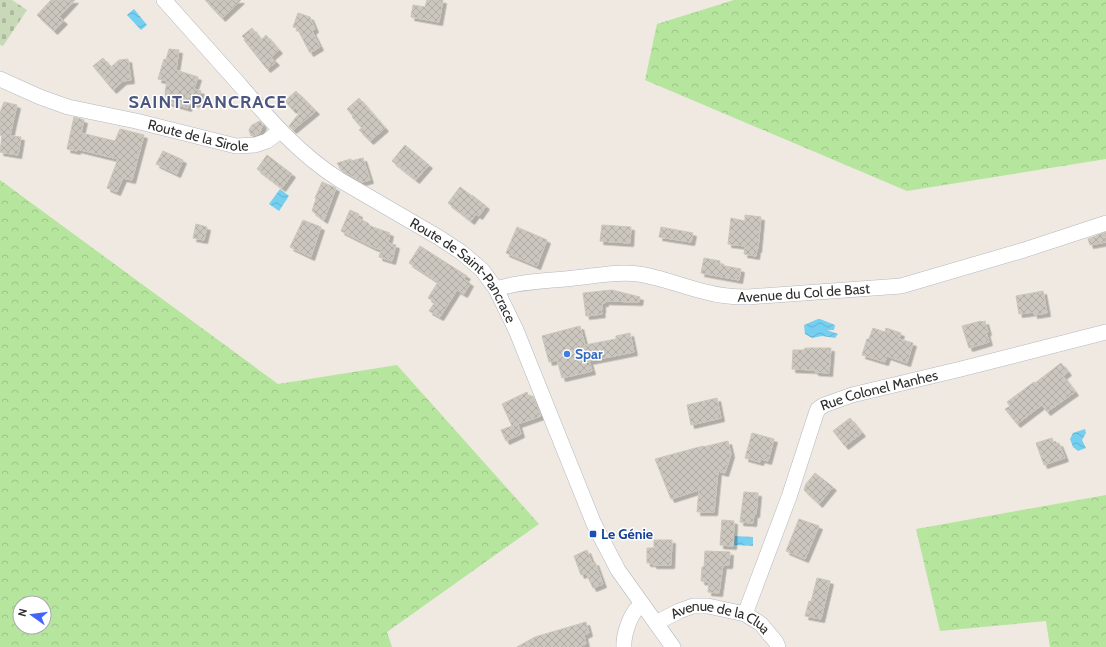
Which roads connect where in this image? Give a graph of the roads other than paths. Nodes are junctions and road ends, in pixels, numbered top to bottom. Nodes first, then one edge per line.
1 (164, 0) edge
2 (0, 79) edge
3 (280, 131) junction
4 (1106, 223) edge
5 (496, 290) junction
6 (1106, 332) edge
7 (642, 604) junction
8 (745, 614) junction
9 (656, 624) junction
10 (624, 647) edge
11 (673, 647) edge
12 (778, 647) edge

1 - 3 street, Route de Saint-Pancrace
2 - 3 street, Route de la Sirole
3 - 5 street, Route de Saint-Pancrace
4 - 5 street, Avenue du Col de Bast
5 - 7 street, Route de Saint-Pancrace
6 - 8 street, Rue Colonel Manhes
7 - 9 street, Route de Saint-Pancrace
7 - 10 street
8 - 9 street, Avenue de la Clua
8 - 12 street, Avenue de la Clua
9 - 11 street, Route de Saint-Pancrace

